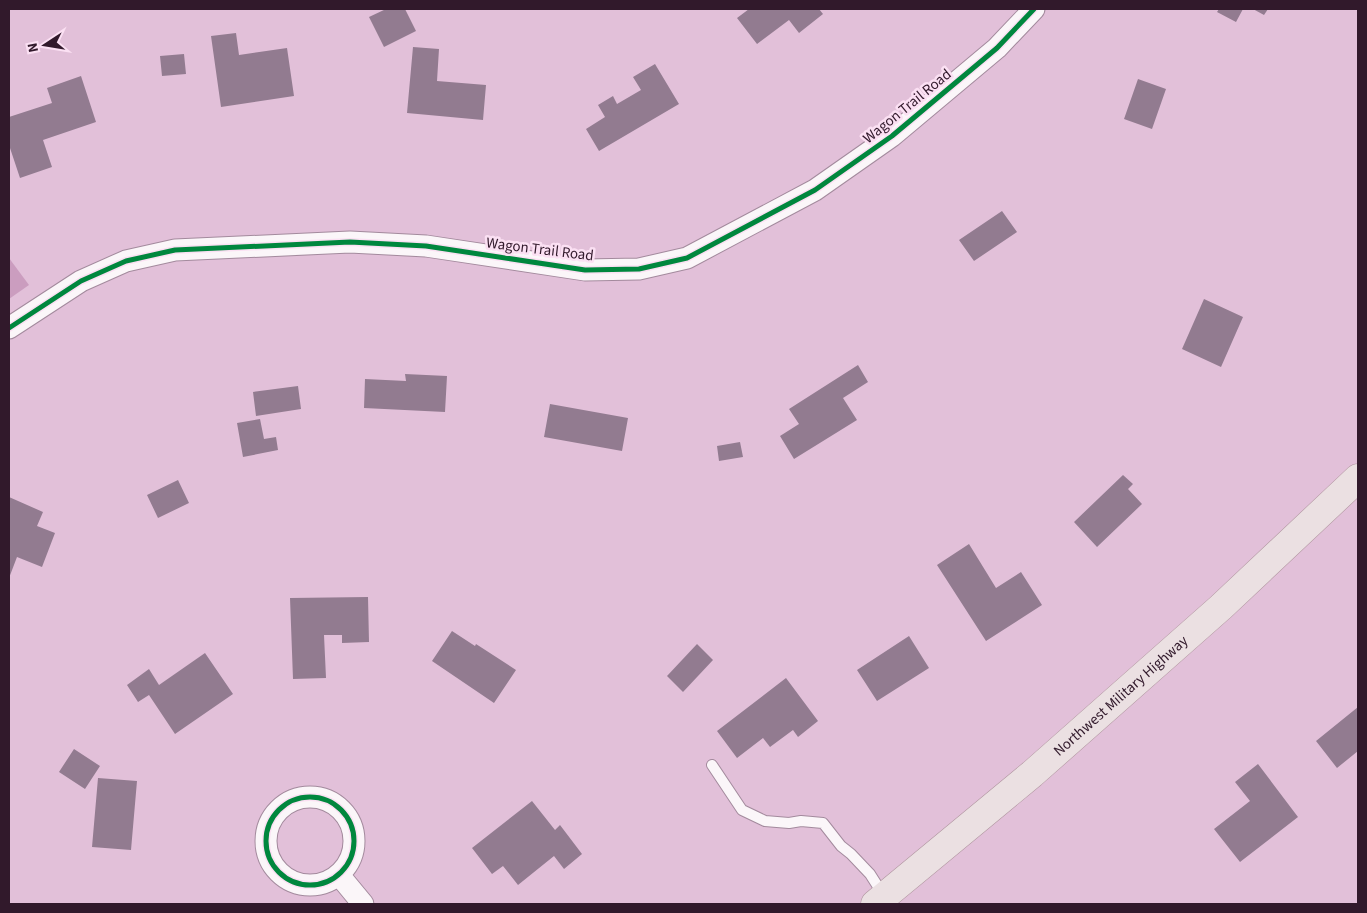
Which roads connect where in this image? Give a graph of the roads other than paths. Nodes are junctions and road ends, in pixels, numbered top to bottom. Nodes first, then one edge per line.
1 (1034, 9) edge
2 (9, 328) edge
3 (1358, 478) edge
4 (712, 765) dead end
5 (339, 875) junction
6 (880, 901) edge
7 (363, 904) edge

1 - 2 street, Wagon Trail Road
3 - 6 main road, Northwest Military Highway
4 - 6 lane
5 - 5 street
5 - 7 street

